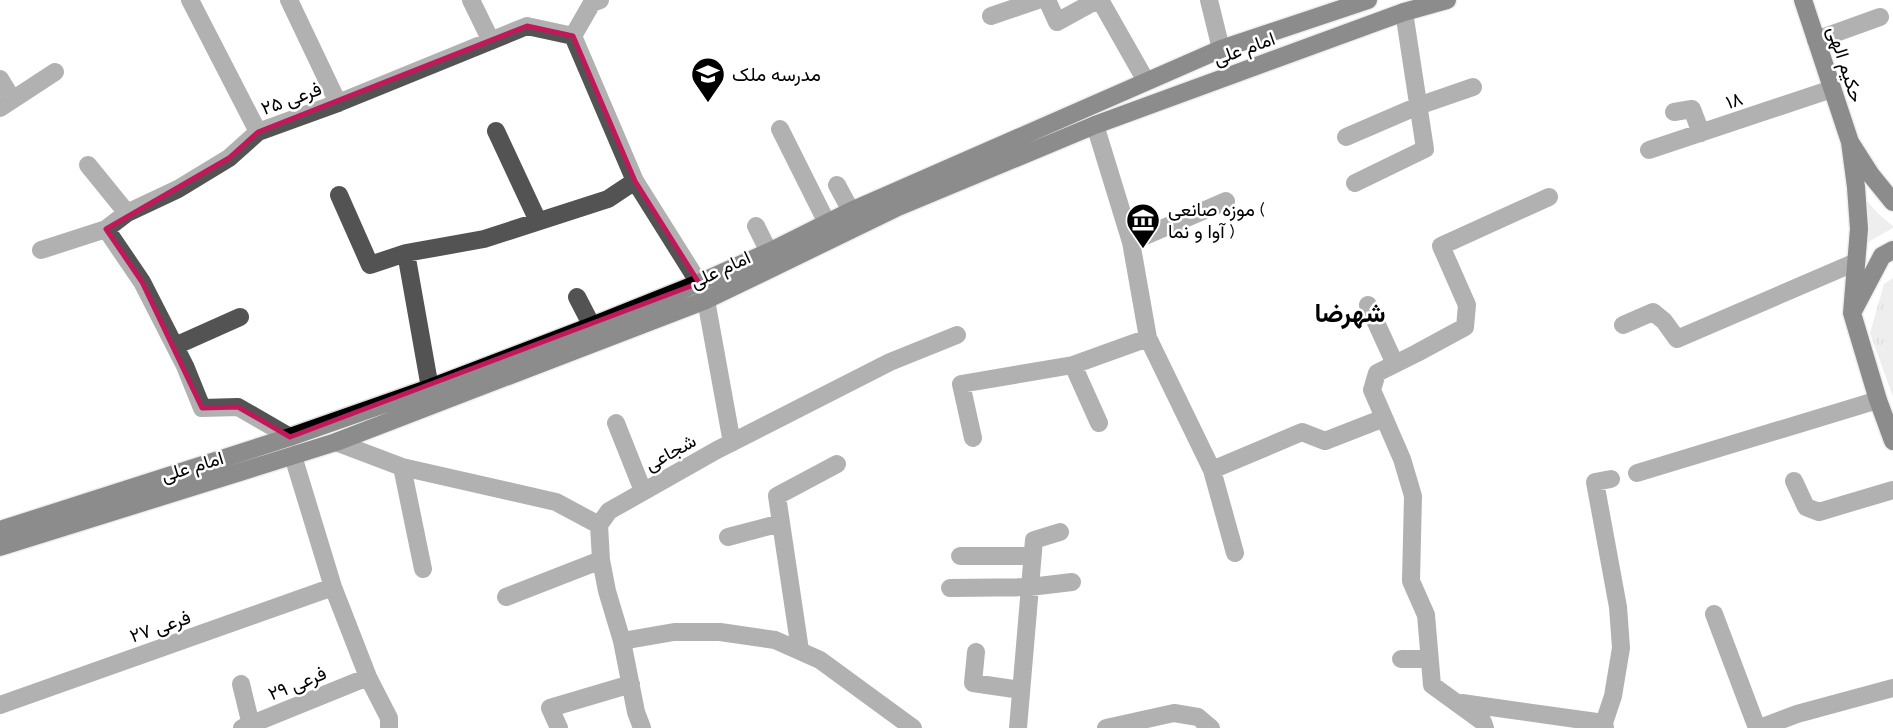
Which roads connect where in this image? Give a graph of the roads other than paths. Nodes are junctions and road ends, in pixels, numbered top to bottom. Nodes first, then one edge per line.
1 (190, 0) edge
2 (289, 0) edge
3 (471, 0) edge
4 (1038, 0) edge
5 (1047, 0) edge
6 (1098, 0) edge
7 (1209, 0) edge
8 (1447, 0) edge
9 (1803, 0) edge
10 (594, 1) edge
11 (1356, 2) edge
12 (1404, 12) junction
13 (991, 16) dead end
14 (1880, 18) dead end
15 (573, 36) junction
16 (1816, 40) junction
17 (491, 41) junction
18 (1221, 49) junction
19 (55, 72) dead end
20 (0, 79) edge
21 (1146, 81) junction
22 (1473, 87) dead end
23 (1832, 89) junction
24 (338, 103) junction
25 (6, 104) edge
26 (1418, 106) junction
27 (1674, 112) dead end
28 (1095, 125) junction
29 (780, 129) dead end
30 (496, 131) dead end
31 (258, 132) junction
32 (1701, 133) junction
33 (1346, 137) dead end
34 (1850, 142) junction
35 (1649, 150) dead end
36 (88, 165) dead end
37 (635, 181) junction
38 (1355, 183) dead end
39 (837, 185) dead end
40 (339, 195) dead end
41 (1549, 197) dead end
42 (1226, 201) dead end
43 (1893, 202) edge
44 (851, 211) junction
45 (127, 213) junction
46 (538, 221) junction
47 (827, 223) junction
48 (756, 226) dead end
49 (106, 229) junction
50 (1131, 242) junction
51 (41, 250) dead end
52 (1893, 250) edge
53 (769, 252) junction
54 (406, 253) junction
55 (1856, 262) junction
56 (699, 283) junction
57 (577, 297) dead end
58 (706, 300) junction
59 (1368, 305) dead end
60 (1852, 313) junction
61 (240, 317) dead end
62 (1623, 325) dead end
63 (592, 326) junction
64 (957, 335) dead end
65 (1148, 338) junction
66 (175, 346) junction
67 (1395, 364) junction
68 (1073, 365) junction
69 (430, 388) junction
70 (1878, 400) junction
71 (1384, 418) junction
72 (616, 423) dead end
73 (1099, 423) dead end
74 (290, 437) junction
75 (973, 438) dead end
76 (1893, 441) edge
77 (335, 442) junction
78 (732, 443) junction
79 (293, 456) junction
80 (837, 464) dead end
81 (402, 467) junction
82 (1212, 470) junction
83 (1637, 473) dead end
84 (1611, 479) dead end
85 (1794, 481) dead end
86 (1893, 490) edge
87 (643, 491) junction
88 (781, 523) junction
89 (599, 525) junction
90 (0, 530) edge
91 (1060, 532) dead end
92 (727, 537) dead end
93 (0, 547) edge
94 (1235, 553) dead end
95 (960, 556) dead end
96 (1032, 556) junction
97 (601, 560) junction
98 (423, 569) dead end
99 (1072, 582) dead end
100 (333, 587) junction
101 (1030, 587) junction
102 (950, 588) dead end
103 (506, 597) dead end
104 (1714, 614) dead end
105 (622, 641) junction
106 (800, 650) junction
107 (976, 652) dead end
108 (1401, 659) dead end
109 (1429, 659) junction
110 (368, 677) junction
111 (241, 684) dead end
112 (631, 684) junction
113 (1893, 688) edge
114 (1021, 690) junction
115 (1457, 703) junction
116 (0, 705) edge
117 (1798, 721) edge
118 (246, 726) edge
119 (1604, 726) edge
120 (389, 728) edge
121 (559, 728) edge
122 (642, 728) edge
123 (914, 728) edge
124 (1018, 728) edge
125 (1106, 728) edge
126 (1211, 728) edge
127 (1485, 728) edge
128 (1758, 728) edge

1 - 31 street
2 - 24 street
3 - 17 street
4 - 13 street
5 - 6 street
6 - 21 street
7 - 18 street
8 - 12 main road, امام علی
9 - 16 main road, حکیم الهی
10 - 15 street
11 - 18 main road
12 - 26 street
12 - 28 main road, امام علی
14 - 16 street
15 - 17 street, فرعی ۲۵
15 - 37 street
16 - 23 main road, حکیم الهی
17 - 24 street, فرعی ۲۵
18 - 21 main road
19 - 25 street
20 - 25 street
21 - 44 main road
22 - 26 street
23 - 32 street, ۱۸
23 - 34 main road, حکیم الهی
24 - 31 street, فرعی ۲۵
26 - 33 street
26 - 38 street
27 - 32 street
28 - 50 street
28 - 58 main road, امام علی
29 - 47 street
30 - 46 street
31 - 45 street, فرعی ۲۵
32 - 35 street, ۱۸
34 - 43 main road
34 - 55 main road
36 - 45 street
37 - 46 street
37 - 56 street
39 - 44 street
40 - 54 street
41 - 67 street
42 - 50 street
44 - 47 main road
45 - 49 street, فرعی ۲۵
46 - 54 street
47 - 53 main road
48 - 53 street
49 - 51 street, فرعی ۲۵
49 - 66 street
50 - 65 street
52 - 60 main road
53 - 56 main road
54 - 69 street
55 - 60 main road
55 - 62 street
56 - 63 main road
57 - 63 street
58 - 77 main road, امام علی
58 - 78 street
59 - 67 street
60 - 70 main road
61 - 66 street
63 - 69 main road
64 - 78 street, شجاعی
65 - 68 street
65 - 82 street
66 - 74 street
67 - 71 street
68 - 73 street
68 - 75 street
69 - 74 main road
70 - 76 main road
70 - 83 street
71 - 82 street
71 - 109 street
72 - 87 street
74 - 90 main road
77 - 79 main road, امام علی
77 - 81 street
78 - 87 street, شجاعی
79 - 93 main road, امام علی
79 - 100 street
80 - 88 street
81 - 89 street
81 - 98 street
82 - 94 street
84 - 119 street
85 - 86 street
87 - 89 street, شجاعی
88 - 92 street
88 - 106 street
89 - 97 street
91 - 96 street
95 - 96 street
96 - 101 street
97 - 103 street
97 - 105 street
99 - 101 street
100 - 110 street
100 - 116 street, فرعی ۲۷
101 - 102 street
101 - 114 street
104 - 128 street
105 - 106 street
105 - 112 street
106 - 123 street
107 - 114 street
108 - 109 street
109 - 115 street
110 - 118 street, فرعی ۲۹
110 - 120 street
111 - 118 street
112 - 121 street
112 - 122 street
113 - 117 street
114 - 124 street
115 - 119 street
115 - 127 street
117 - 128 street
125 - 126 street

